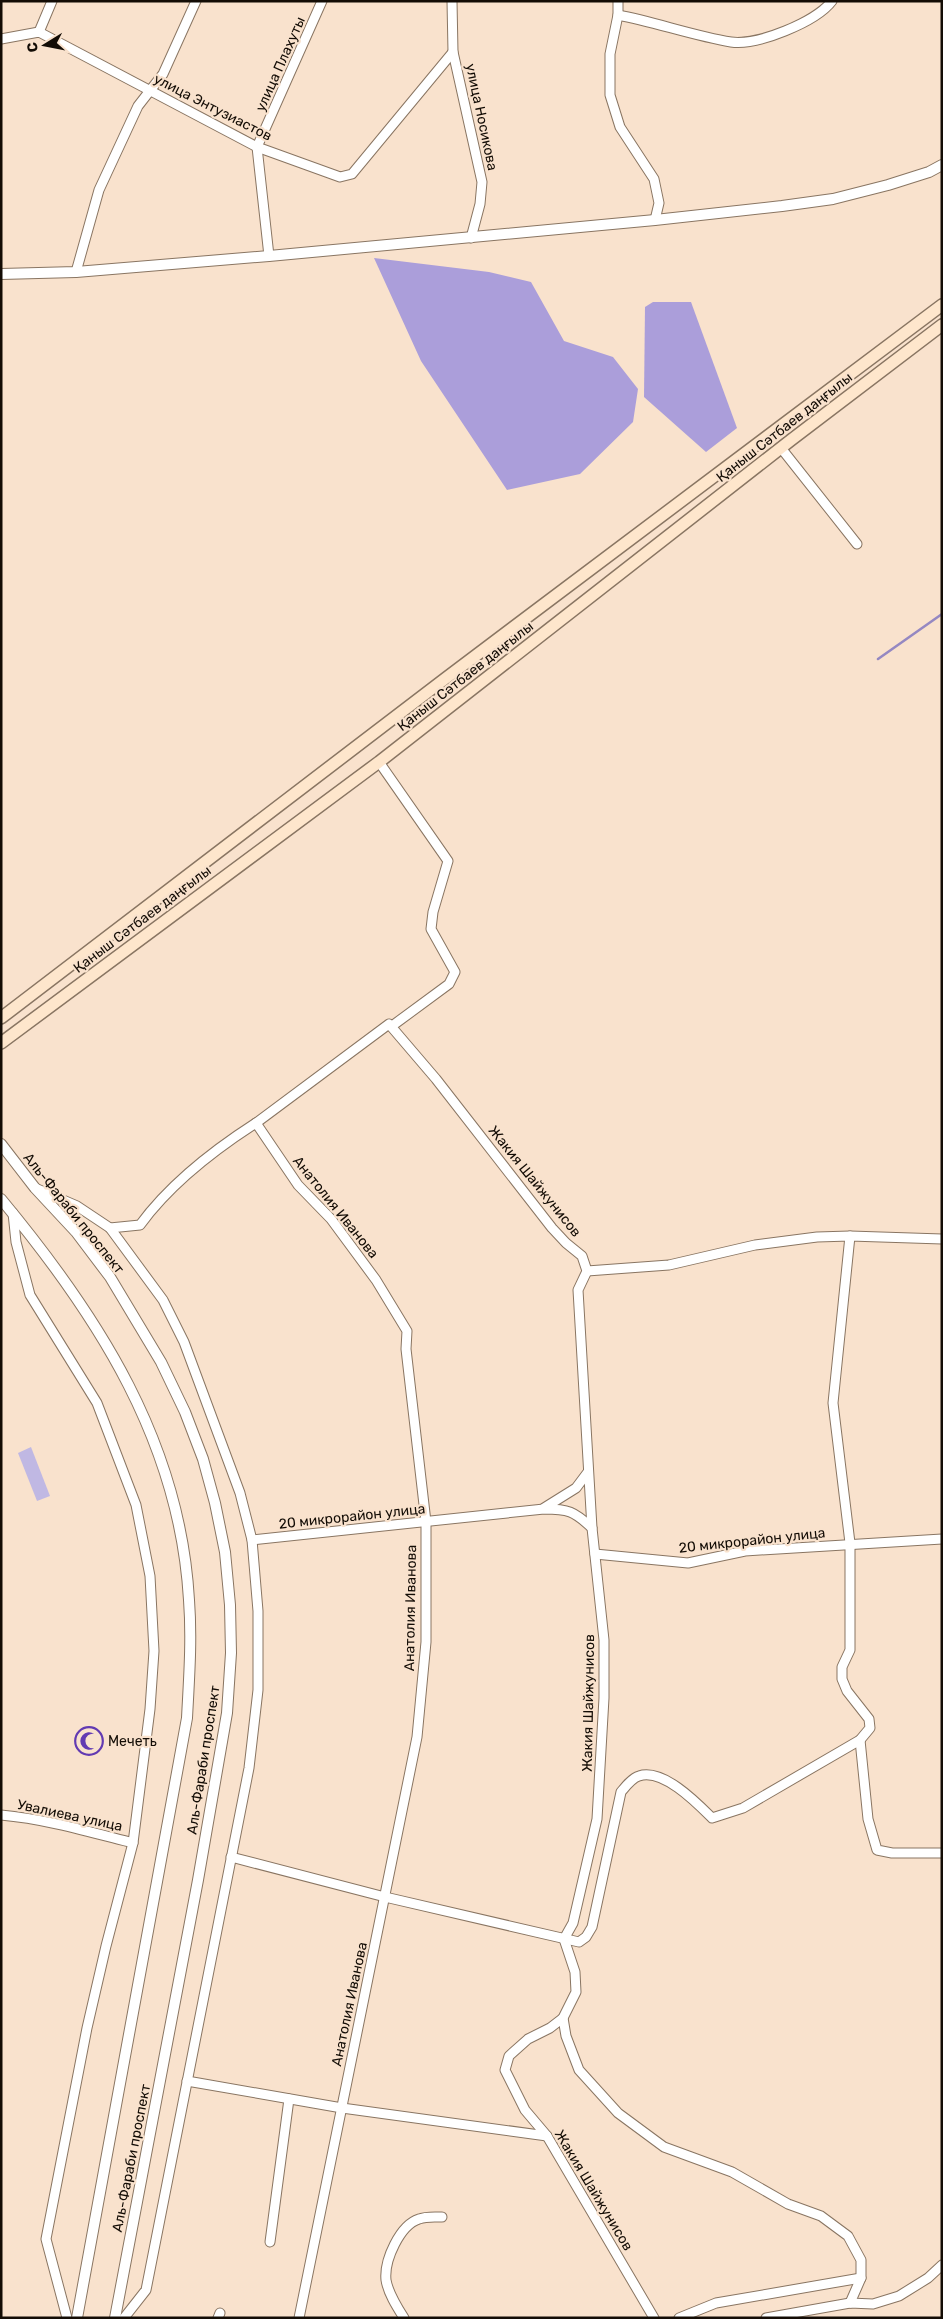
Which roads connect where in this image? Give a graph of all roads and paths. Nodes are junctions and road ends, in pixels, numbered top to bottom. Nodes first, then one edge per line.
1 (52, 1) edge
2 (196, 1) edge
3 (322, 1) edge
4 (452, 1) edge
5 (618, 1) edge
6 (832, 1) edge
7 (618, 15) junction
8 (39, 32) junction
9 (1, 39) edge
10 (453, 52) junction
11 (152, 91) junction
12 (257, 147) junction
13 (942, 165) edge
14 (655, 220) junction
15 (471, 238) junction
16 (269, 256) junction
17 (76, 272) junction
18 (1, 274) edge
19 (942, 305) edge
20 (942, 325) edge
21 (781, 448) junction
22 (857, 544) dead end
23 (379, 762) junction
24 (1, 1018) edge
25 (390, 1025) junction
26 (1, 1043) edge
27 (256, 1123) junction
28 (1, 1144) edge
29 (36, 1188) junction
30 (1, 1200) edge
31 (13, 1213) junction
32 (110, 1228) junction
33 (850, 1236) junction
34 (942, 1239) edge
35 (588, 1271) junction
36 (588, 1472) junction
37 (544, 1508) junction
38 (426, 1522) junction
39 (592, 1528) junction
40 (942, 1538) edge
41 (252, 1540) junction
42 (850, 1543) junction
43 (595, 1554) junction
44 (860, 1740) junction
45 (1, 1814) edge
46 (133, 1842) junction
47 (942, 1853) edge
48 (231, 1857) junction
49 (385, 1897) junction
50 (564, 1939) junction
51 (563, 2018) junction
52 (187, 2081) junction
53 (289, 2099) junction
54 (342, 2108) junction
55 (547, 2136) junction
56 (442, 2217) dead end
57 (270, 2242) dead end
58 (942, 2265) edge
59 (861, 2278) junction
60 (850, 2303) junction
61 (67, 2318) edge
62 (77, 2318) edge
63 (114, 2318) edge
64 (124, 2318) edge
65 (299, 2318) edge
66 (404, 2318) edge
67 (654, 2318) edge
68 (679, 2318) edge
69 (766, 2318) edge

1 - 8 street
2 - 11 street
3 - 12 street, улица Плахуты
4 - 10 street, улица Носикова
5 - 7 street
6 - 7 street
7 - 14 street
8 - 9 street
8 - 11 street, улица Энтузиастов
10 - 12 street, улица Энтузиастов
10 - 15 street, улица Носикова
11 - 12 street, улица Энтузиастов
11 - 17 street
12 - 16 street
13 - 14 street
14 - 15 street
15 - 16 street
16 - 17 street
17 - 18 street
19 - 24 main road, Қаныш Сәтбаев даңғылы
20 - 21 main road, Қаныш Сәтбаев даңғылы
21 - 22 street
21 - 23 main road, Қаныш Сәтбаев даңғылы
23 - 25 street
23 - 26 main road, Қаныш Сәтбаев даңғылы
25 - 27 street
25 - 35 street, Жакия Шайжунисов
27 - 32 street
27 - 38 street, Анатолия Иванова
28 - 29 street, Аль-Фараби проспект
29 - 32 street
29 - 63 street, Аль-Фараби проспект
30 - 31 street, Аль-Фараби проспект
31 - 46 street
31 - 62 street, Аль-Фараби проспект
32 - 41 street
33 - 34 street
33 - 35 street
33 - 42 street
35 - 36 street, Жакия Шайжунисов
36 - 37 street, 20 микрорайон улица
36 - 39 street, Жакия Шайжунисов
37 - 38 street, 20 микрорайон улица
37 - 39 street, 20 микрорайон улица
38 - 41 street, 20 микрорайон улица
38 - 49 street, Анатолия Иванова
39 - 43 street, Жакия Шайжунисов
40 - 42 street, 20 микрорайон улица
41 - 48 street
42 - 43 street, 20 микрорайон улица
42 - 44 street
43 - 50 street, Жакия Шайжунисов
44 - 47 street
44 - 50 street
45 - 46 street, Увалиева улица
46 - 61 street
48 - 49 street
48 - 52 street
49 - 50 street
49 - 54 street, Анатолия Иванова
50 - 51 street, Жакия Шайжунисов
51 - 55 street, Жакия Шайжунисов
51 - 59 street
52 - 53 street
52 - 64 street
53 - 54 street
53 - 57 street
54 - 55 street
54 - 65 street, Анатолия Иванова
55 - 67 street, Жакия Шайжунисов
56 - 66 street
58 - 60 street
59 - 60 street
59 - 68 street
60 - 69 street

